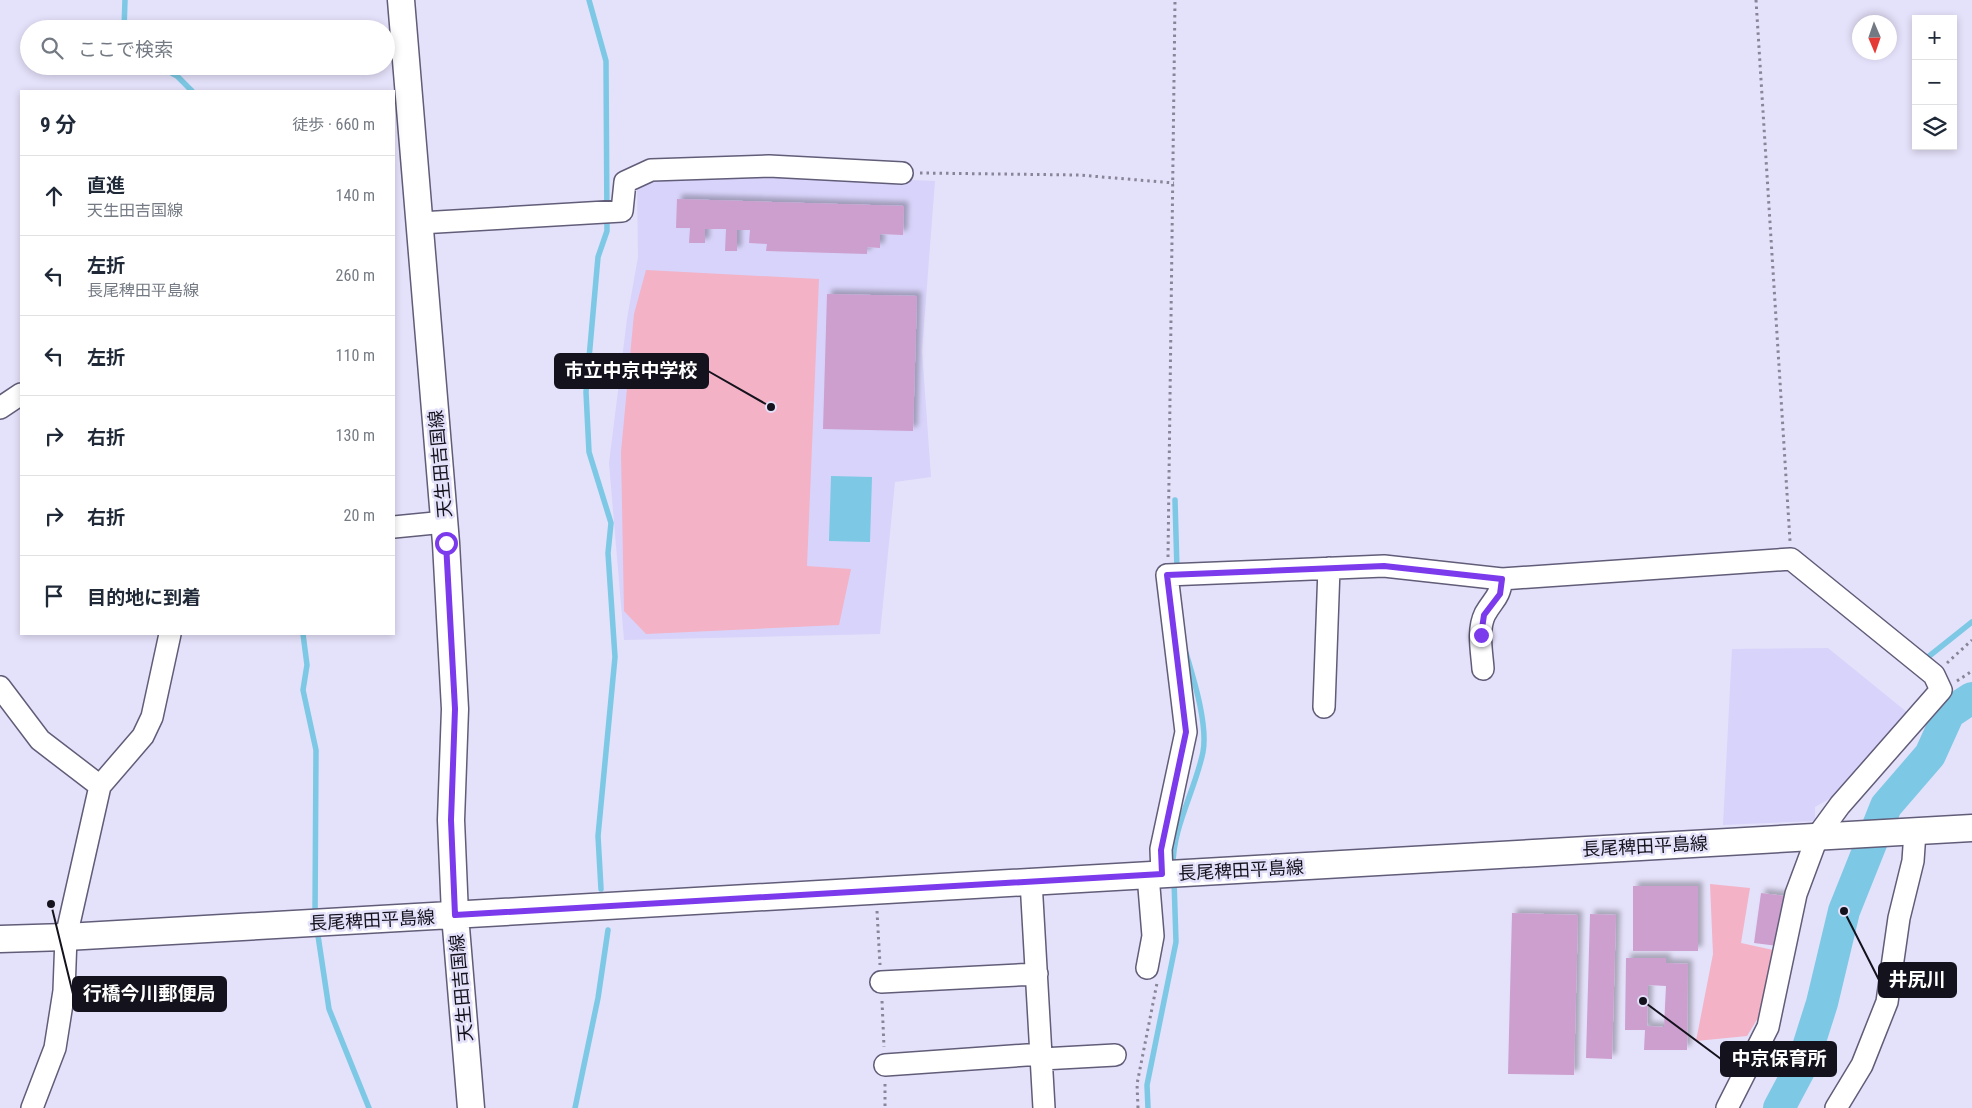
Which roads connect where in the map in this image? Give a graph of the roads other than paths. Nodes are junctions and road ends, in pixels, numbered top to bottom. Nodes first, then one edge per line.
1 (401, 0) edge
2 (902, 173) road end
3 (420, 223) junction
4 (20, 395) edge
5 (0, 408) edge
6 (445, 522) junction
7 (395, 527) edge
8 (1329, 568) junction
9 (1502, 579) junction
10 (170, 635) edge
11 (1483, 670) dead end
12 (0, 687) edge
13 (1324, 707) dead end
14 (100, 786) junction
15 (1972, 828) edge
16 (1910, 832) junction
17 (1824, 835) junction
18 (1155, 874) junction
19 (1031, 881) junction
20 (455, 915) junction
21 (66, 937) junction
22 (0, 939) edge
23 (1152, 973) road end
24 (1036, 974) junction
25 (881, 982) dead end
26 (1115, 1056) dead end
27 (1041, 1057) junction
28 (885, 1065) dead end
29 (32, 1108) edge
30 (471, 1108) edge
31 (1044, 1108) edge
32 (1727, 1108) edge
33 (1836, 1108) edge

1 - 3 main road, 天生田吉国線
2 - 3 street
3 - 6 main road, 天生田吉国線
4 - 5 street
6 - 7 street
6 - 20 main road, 天生田吉国線
8 - 9 street
8 - 13 street
8 - 18 street
9 - 11 street
9 - 17 street
10 - 14 street
12 - 14 street
14 - 21 street
15 - 16 main road, 長尾稗田平島線
16 - 17 main road, 長尾稗田平島線
16 - 33 street
17 - 18 main road, 長尾稗田平島線
17 - 32 street
18 - 19 main road, 長尾稗田平島線
18 - 23 street
19 - 20 main road, 長尾稗田平島線
19 - 24 street
20 - 21 main road, 長尾稗田平島線
20 - 30 main road, 天生田吉国線
21 - 22 main road, 長尾稗田平島線
21 - 29 street
24 - 25 street
24 - 27 street
26 - 27 street
27 - 28 street
27 - 31 street

